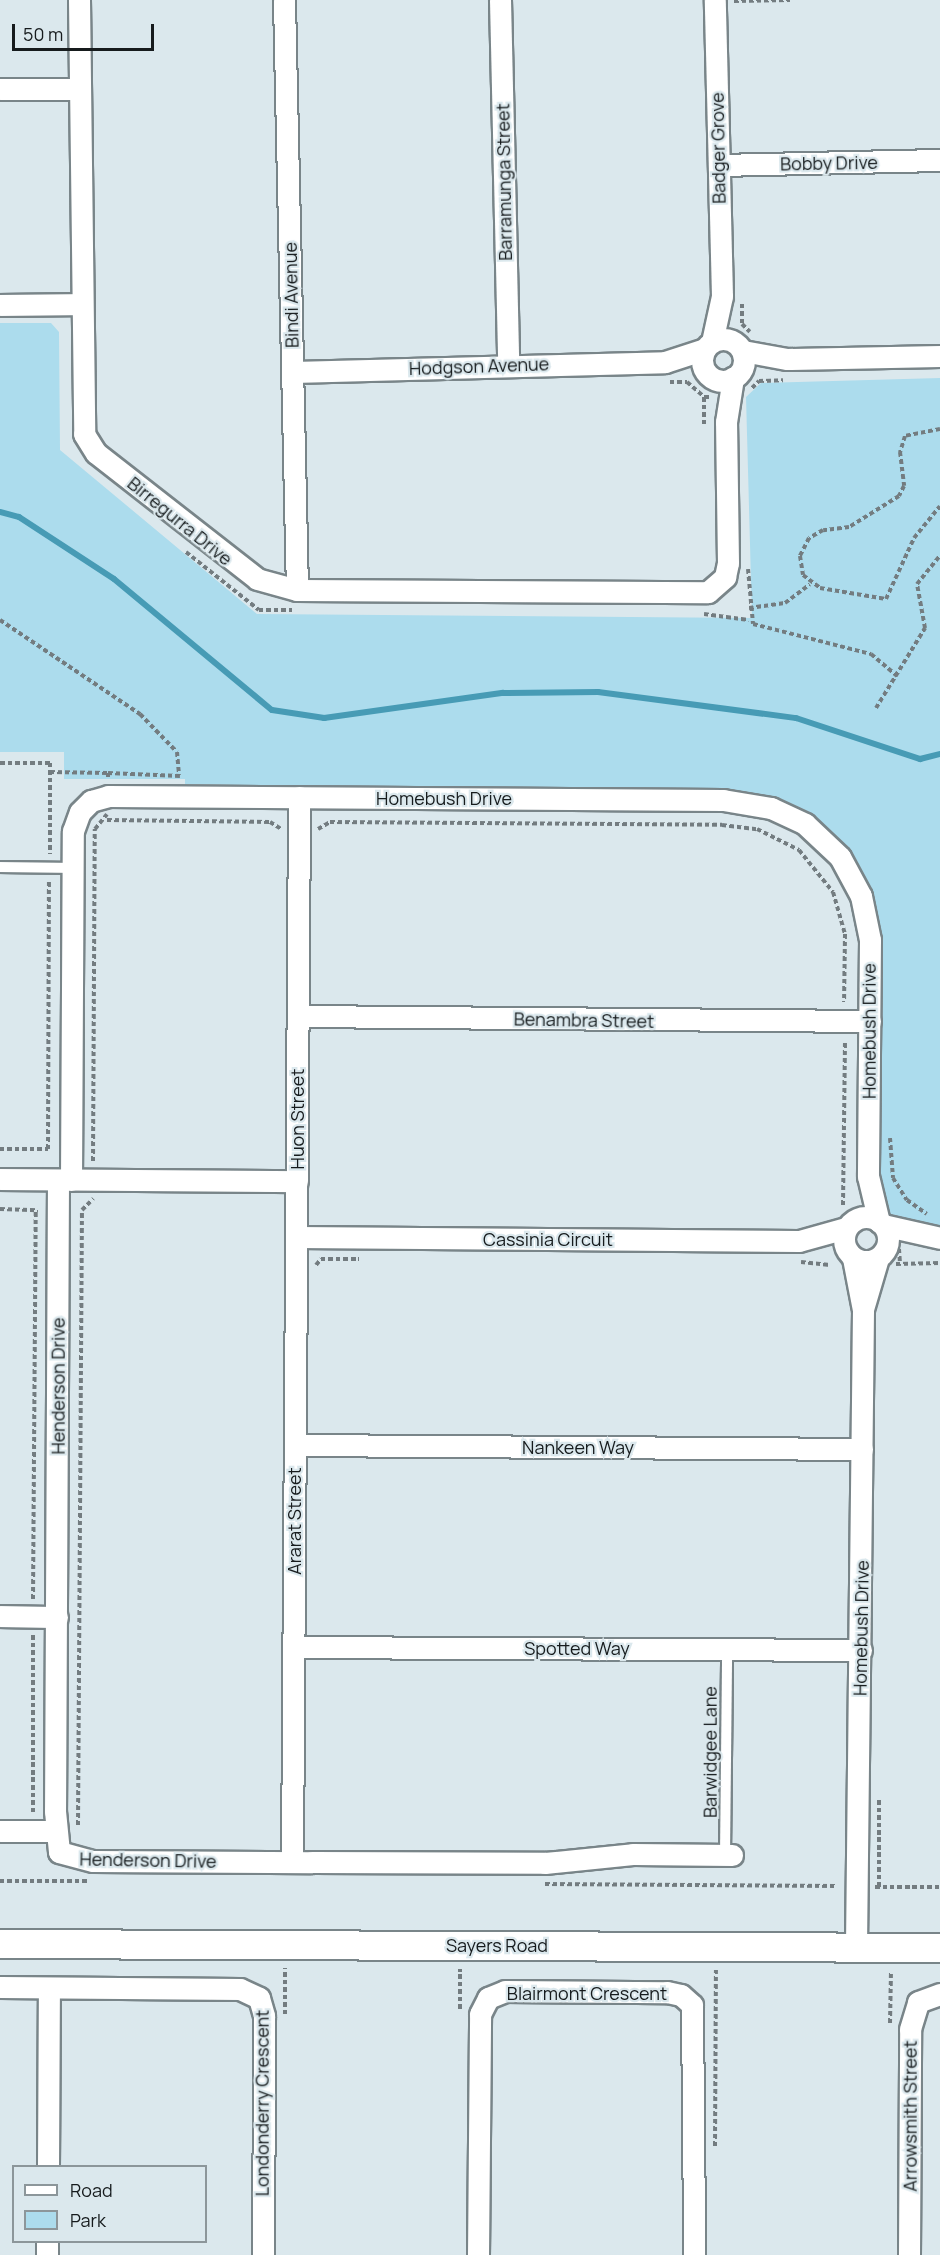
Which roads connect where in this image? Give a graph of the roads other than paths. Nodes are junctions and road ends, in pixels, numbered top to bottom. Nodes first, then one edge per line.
1 (79, 0) edge
2 (284, 0) edge
3 (500, 0) edge
4 (715, 1) edge
5 (0, 89) edge
6 (79, 89) junction
7 (940, 160) edge
8 (718, 165) junction
9 (722, 296) junction
10 (80, 304) junction
11 (0, 305) edge
12 (709, 346) junction
13 (739, 346) junction
14 (940, 356) edge
15 (787, 359) junction
16 (508, 365) junction
17 (293, 372) junction
18 (665, 372) junction
19 (739, 383) junction
20 (709, 386) junction
21 (726, 422) junction
22 (297, 590) junction
23 (299, 797) junction
24 (0, 867) edge
25 (72, 868) junction
26 (298, 1016) junction
27 (870, 1021) junction
28 (0, 1179) edge
29 (65, 1180) junction
30 (297, 1181) junction
31 (297, 1237) junction
32 (937, 1238) edge
33 (863, 1243) junction
34 (295, 1445) junction
35 (862, 1449) junction
36 (0, 1616) edge
37 (57, 1617) junction
38 (294, 1647) junction
39 (727, 1649) junction
40 (861, 1650) junction
41 (0, 1831) edge
42 (55, 1831) junction
43 (728, 1855) joint
44 (292, 1862) junction
45 (0, 1936) edge
46 (54, 1941) junction
47 (0, 1944) edge
48 (856, 1947) junction
49 (940, 1948) edge
50 (0, 1987) edge
51 (49, 1988) junction
52 (940, 1994) edge
53 (48, 2165) edge
54 (263, 2255) edge
55 (478, 2255) edge
56 (694, 2255) edge
57 (909, 2255) edge

1 - 6 street, Birregurra Drive
2 - 17 street, Bindi Avenue
3 - 16 street, Barramunga Street
4 - 8 street, Badger Grove
5 - 6 street
6 - 10 street, Birregurra Drive
7 - 8 street, Bobby Drive
8 - 9 street, Badger Grove
9 - 12 street, Badger Grove
9 - 13 street, Badger Grove
10 - 11 street
10 - 22 street, Birregurra Drive
12 - 13 street, Hodgson Avenue
12 - 18 street, Hodgson Avenue
12 - 20 street, Badger Grove
13 - 15 street
13 - 19 street
14 - 15 street
15 - 19 street
16 - 17 street, Hodgson Avenue
16 - 18 street, Hodgson Avenue
17 - 22 street, Bindi Avenue
18 - 20 street, Hodgson Avenue
19 - 20 street, Hodgson Avenue
19 - 21 street
20 - 21 street
21 - 22 street, Birregurra Drive
23 - 25 street, Homebush Drive
23 - 26 street, Huon Street
23 - 27 street, Homebush Drive
24 - 25 lane
25 - 29 street
26 - 27 street, Benambra Street
26 - 30 street, Huon Street
27 - 33 street, Homebush Drive
28 - 29 street, Huon Street
29 - 30 street, Huon Street
29 - 37 street, Henderson Drive
30 - 31 street, Ararat Street
31 - 33 street, Cassinia Circuit
31 - 34 street, Ararat Street
32 - 33 street, Cassinia Circuit
33 - 35 street, Homebush Drive
34 - 35 street, Nankeen Way
34 - 38 street, Ararat Street
35 - 40 street, Homebush Drive
36 - 37 street
37 - 42 street, Henderson Drive
38 - 39 street, Spotted Way
38 - 44 street, Ararat Street
39 - 40 street, Spotted Way
39 - 43 lane, Barwidgee Lane
40 - 48 street, Homebush Drive
41 - 42 street
42 - 44 street, Henderson Drive
43 - 44 street, Henderson Drive
45 - 46 street, Sayers Road
46 - 47 street, Sayers Road
46 - 48 street, Sayers Road
48 - 49 street, Sayers Road
50 - 51 street, Londonderry Crescent
51 - 53 street
51 - 54 street, Londonderry Crescent
52 - 57 street, Arrowsmith Street
55 - 56 street, Blairmont Crescent

